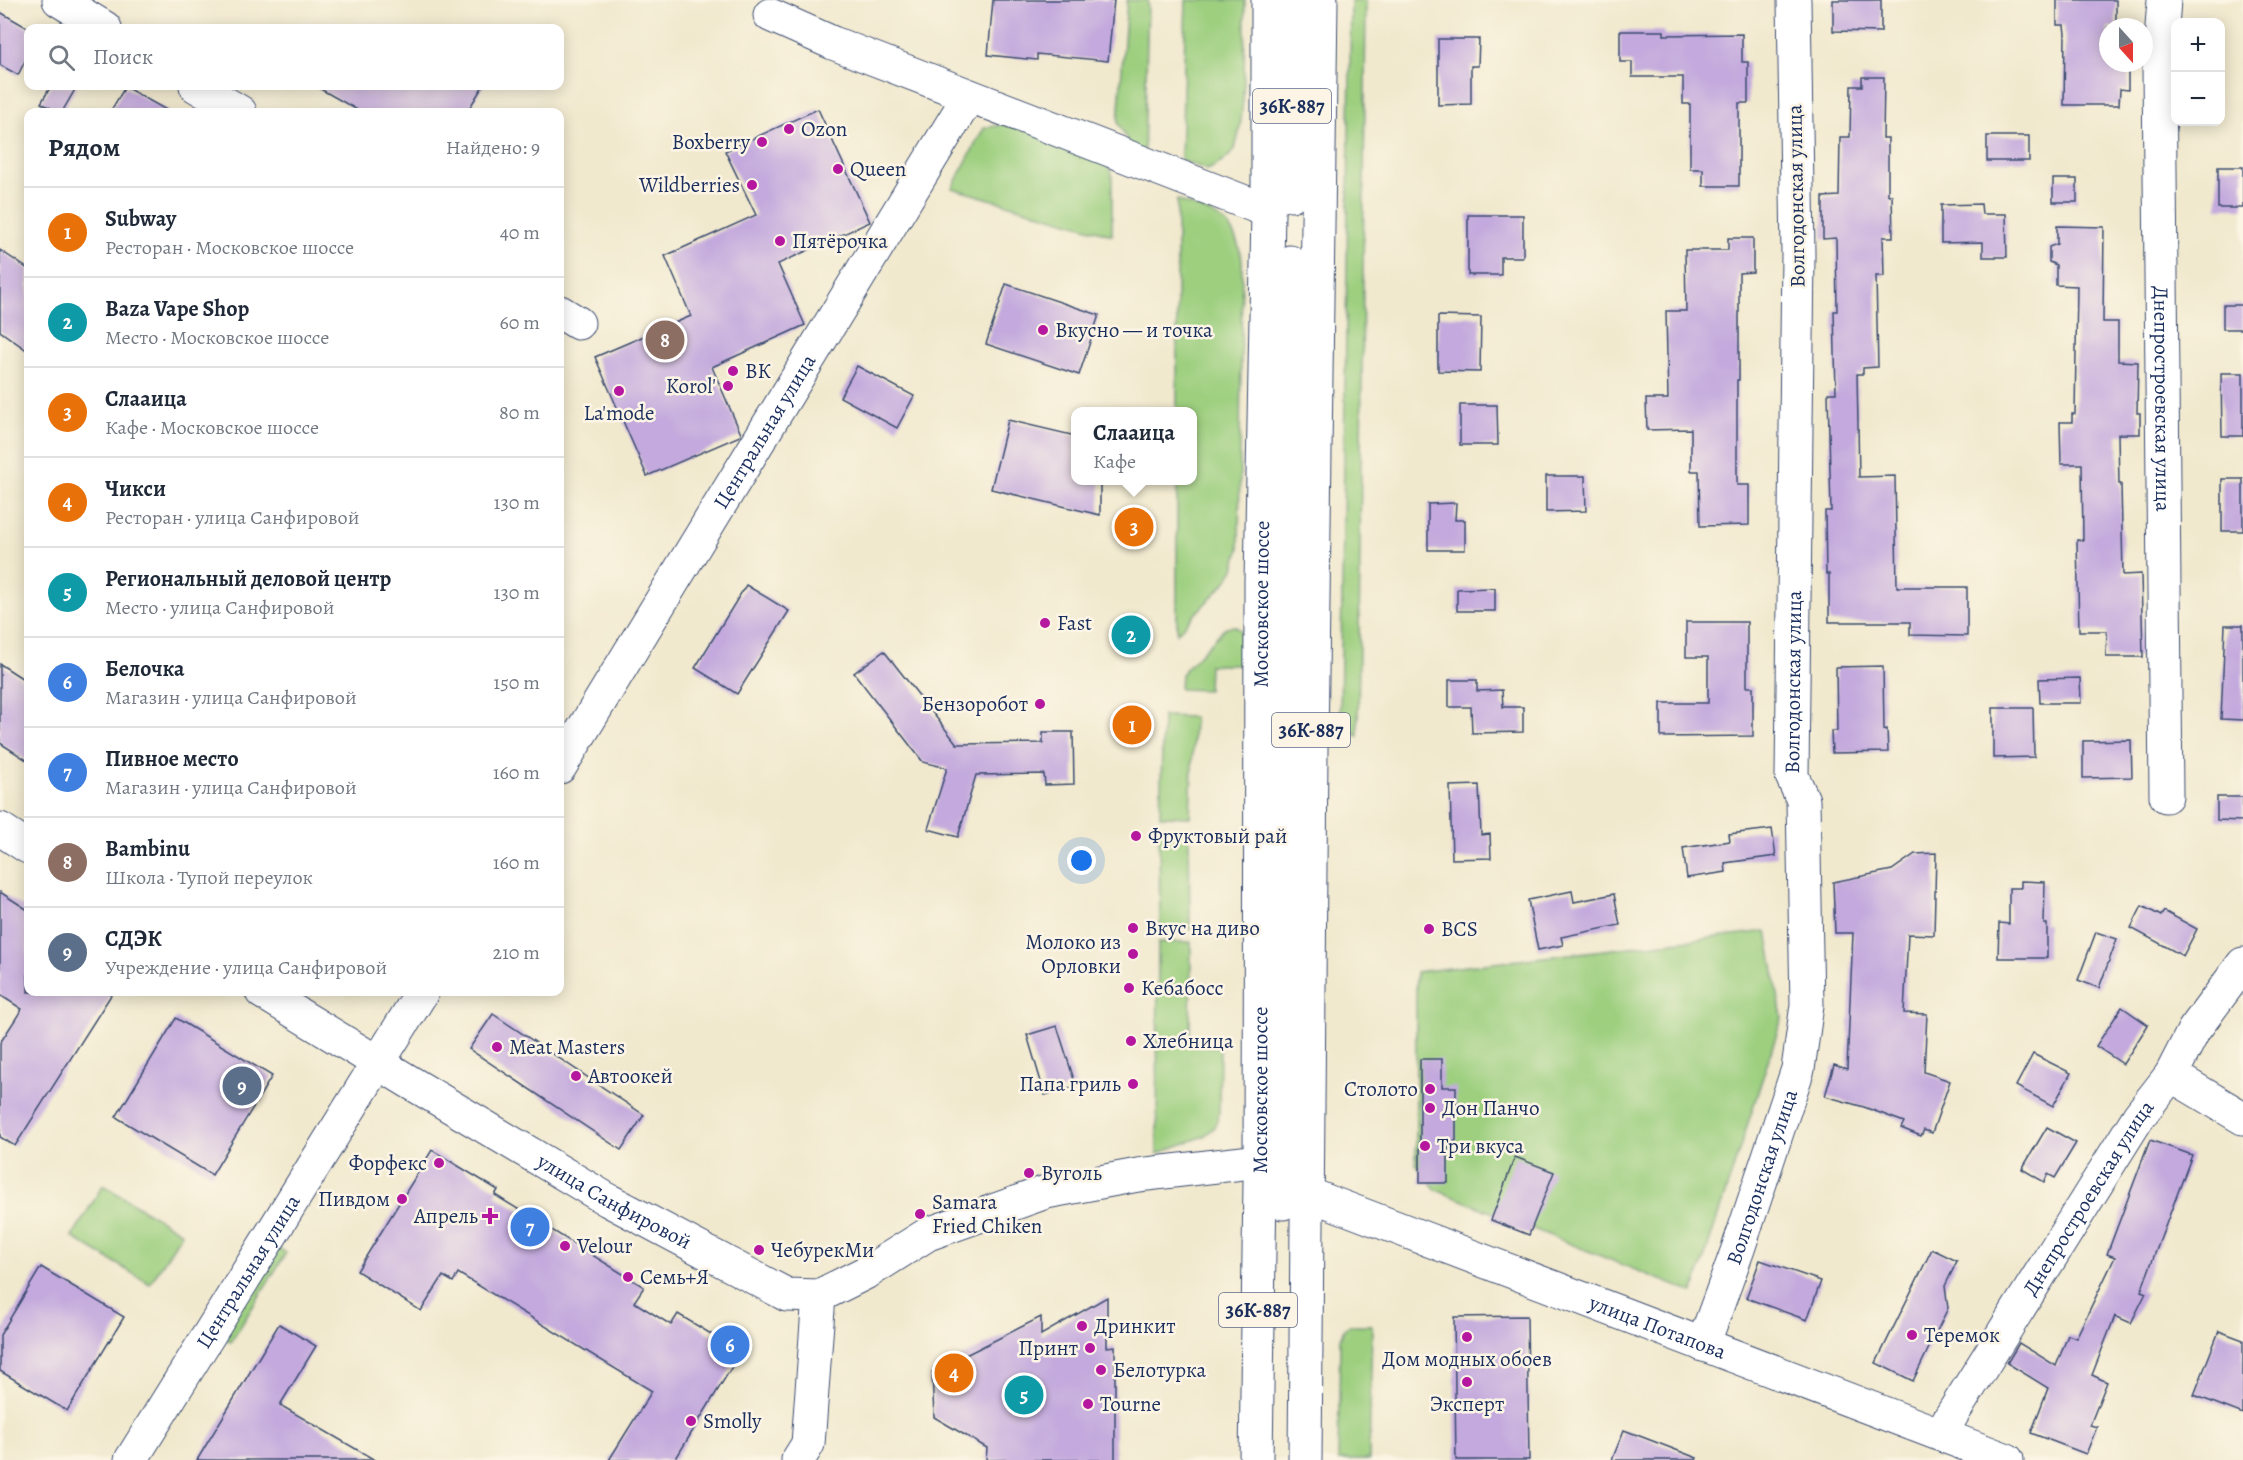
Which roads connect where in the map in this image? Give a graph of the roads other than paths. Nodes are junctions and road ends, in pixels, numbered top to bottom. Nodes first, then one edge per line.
1 (60, 0) edge
2 (1268, 0) edge
3 (1293, 0) edge
4 (1321, 0) edge
5 (1794, 0) edge
6 (2164, 0) edge
7 (770, 15) dead end
8 (99, 24) edge
9 (203, 90) edge
10 (969, 96) junction
11 (233, 108) edge
12 (1268, 211) junction
13 (564, 760) edge
14 (2166, 796) dead end
15 (0, 830) edge
16 (24, 845) edge
17 (2243, 964) edge
18 (269, 996) edge
19 (420, 996) edge
20 (378, 1063) junction
21 (2171, 1075) junction
22 (2243, 1118) edge
23 (1260, 1161) junction
24 (1295, 1190) junction
25 (819, 1296) junction
26 (1703, 1345) junction
27 (1940, 1434) junction
28 (130, 1460) edge
29 (798, 1460) edge
30 (1256, 1460) edge
31 (1279, 1460) edge
32 (1305, 1460) edge
33 (2007, 1460) edge

1 - 8 street
2 - 12 street, Московское шоссе / 36К-887
3 - 24 street, Московское шоссе / 36К-887
4 - 24 street, Московское шоссе / 36К-887
5 - 26 street, Волгодонская улица
6 - 14 street, Днепростроевская улица
7 - 10 street
9 - 11 street
10 - 12 street
10 - 13 street, Центральная улица
12 - 23 street, Московское шоссе / 36К-887
15 - 16 street
17 - 21 street, Днепростроевская улица
18 - 20 street, улица Санфировой
19 - 20 street, Центральная улица
20 - 25 street, улица Санфировой
20 - 28 street, Центральная улица
21 - 22 street
21 - 27 street, Днепростроевская улица
23 - 25 street, улица Санфировой
23 - 30 street, Московское шоссе / 36К-887
24 - 26 street, улица Потапова
24 - 31 street, Московское шоссе / 36К-887
24 - 32 street, Московское шоссе / 36К-887
25 - 29 street
26 - 27 street, улица Потапова
27 - 33 street, улица Потапова

